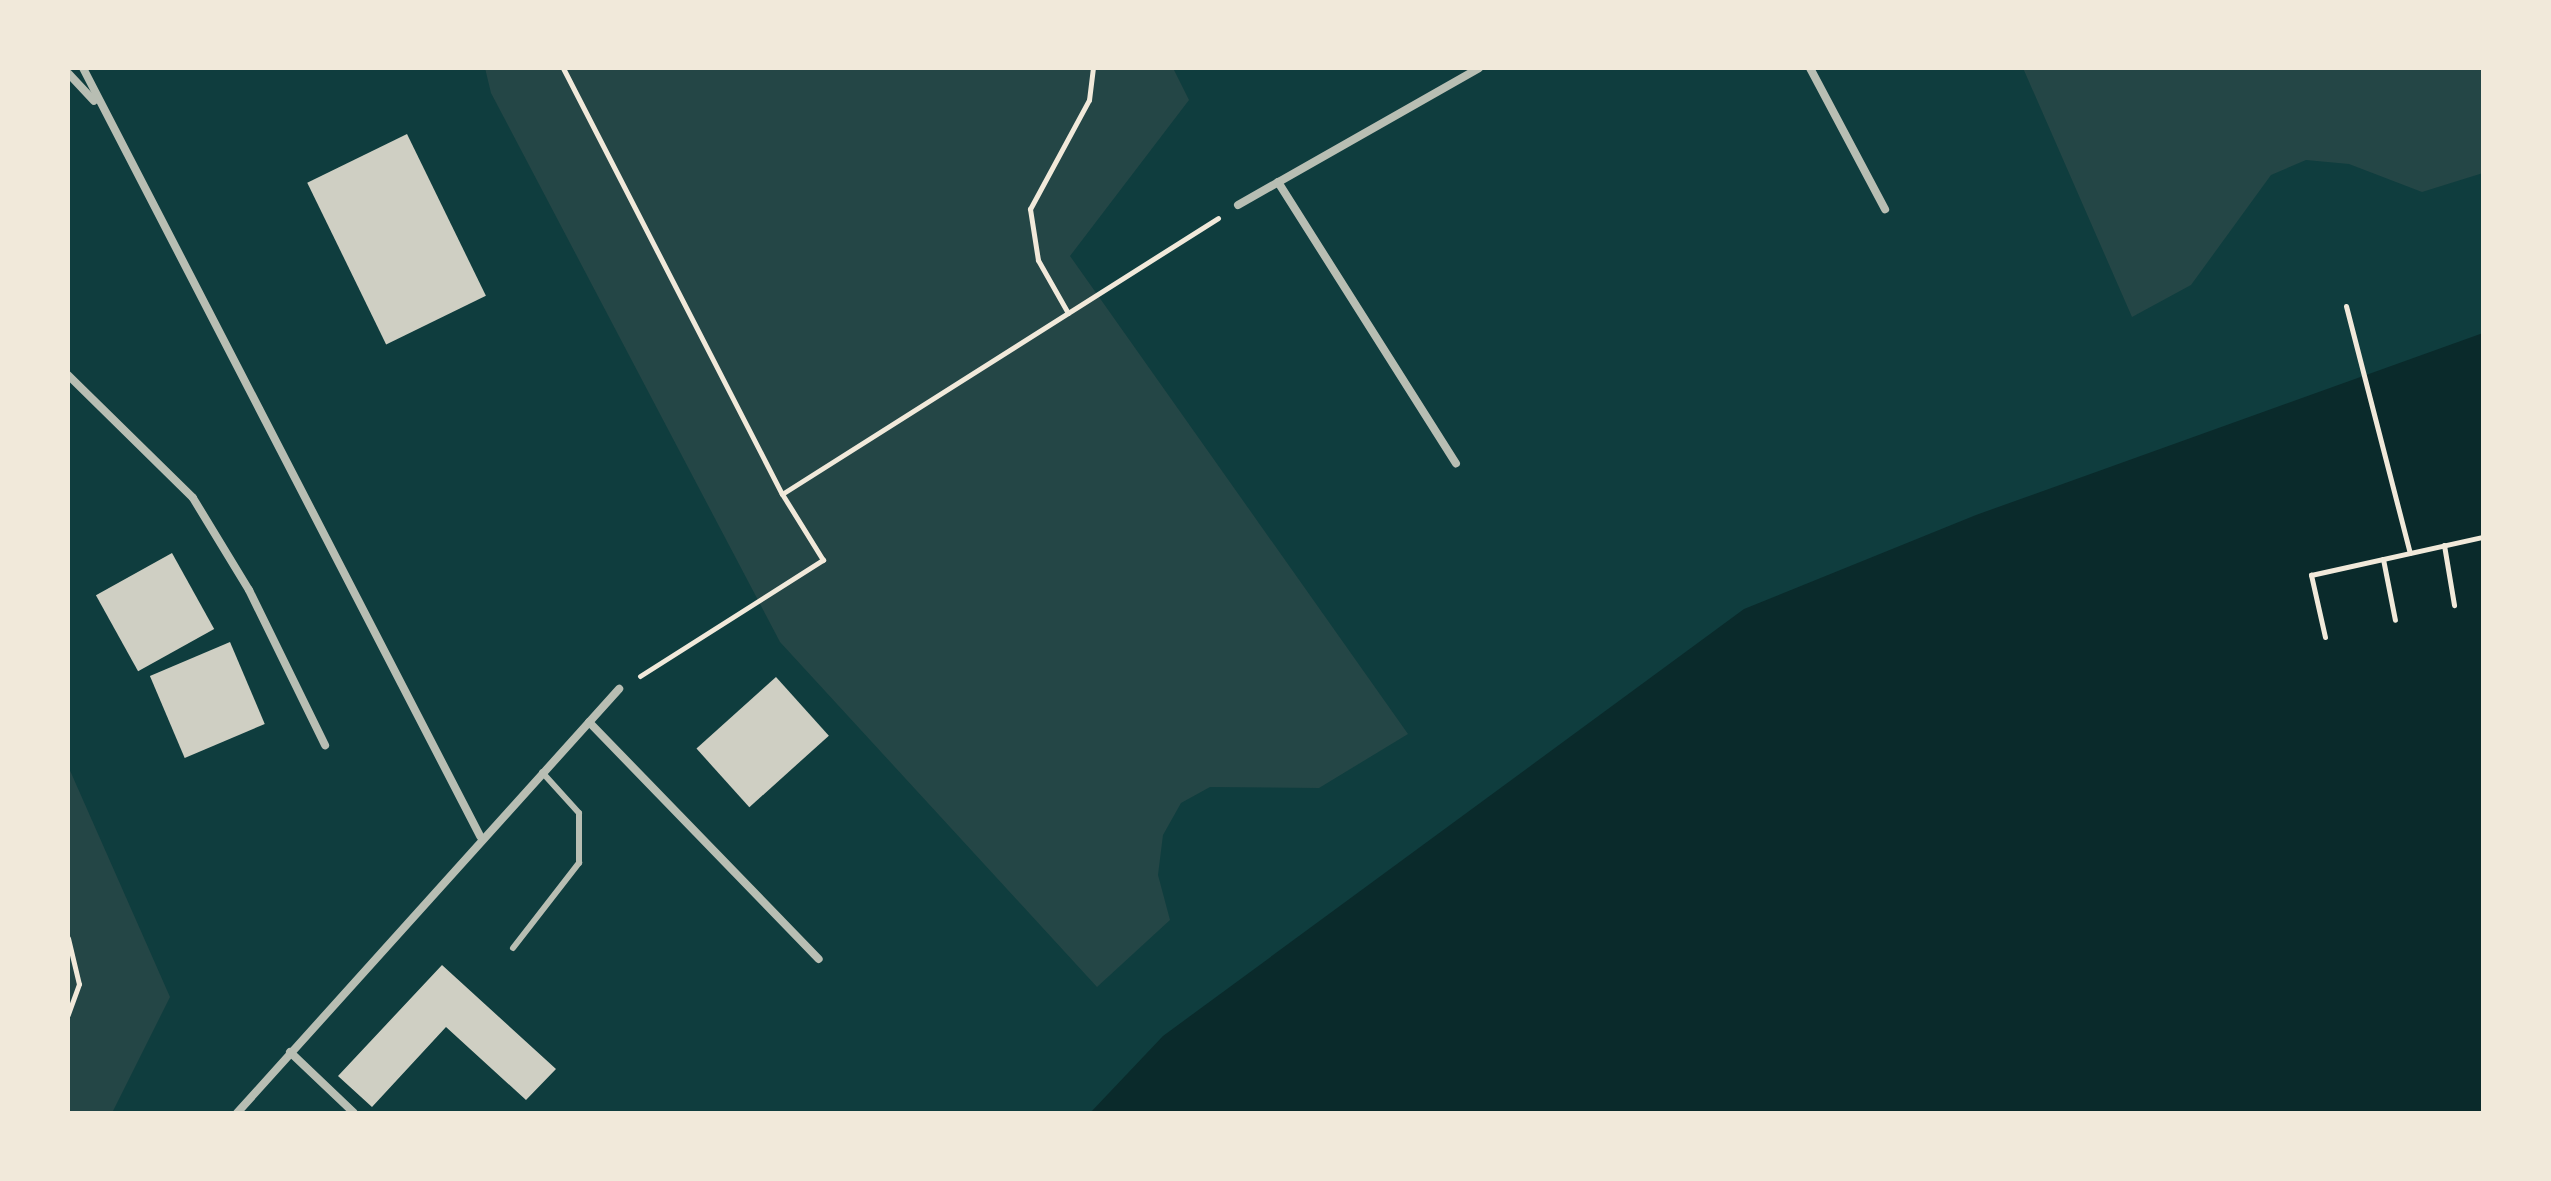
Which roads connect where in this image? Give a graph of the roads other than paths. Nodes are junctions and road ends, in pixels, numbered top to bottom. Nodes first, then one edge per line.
1 (83, 68) edge
2 (1479, 68) edge
3 (1810, 68) edge
4 (68, 73) edge
5 (100, 107) junction
6 (1278, 182) junction
7 (1238, 205) road end
8 (1885, 209) dead end
9 (68, 375) edge
10 (1456, 464) dead end
11 (619, 689) road end
12 (589, 722) junction
13 (325, 745) dead end
14 (542, 772) junction
15 (480, 836) junction
16 (513, 948) dead end
17 (819, 959) dead end
18 (290, 1052) junction
19 (237, 1113) edge
20 (354, 1113) edge

1 - 5 street
2 - 6 street
3 - 8 street
4 - 5 street
5 - 15 street
6 - 7 street
6 - 10 street
9 - 13 street
11 - 12 street
12 - 14 street
12 - 17 street
14 - 15 street
14 - 16 lane
15 - 18 street
18 - 19 street
18 - 20 street

